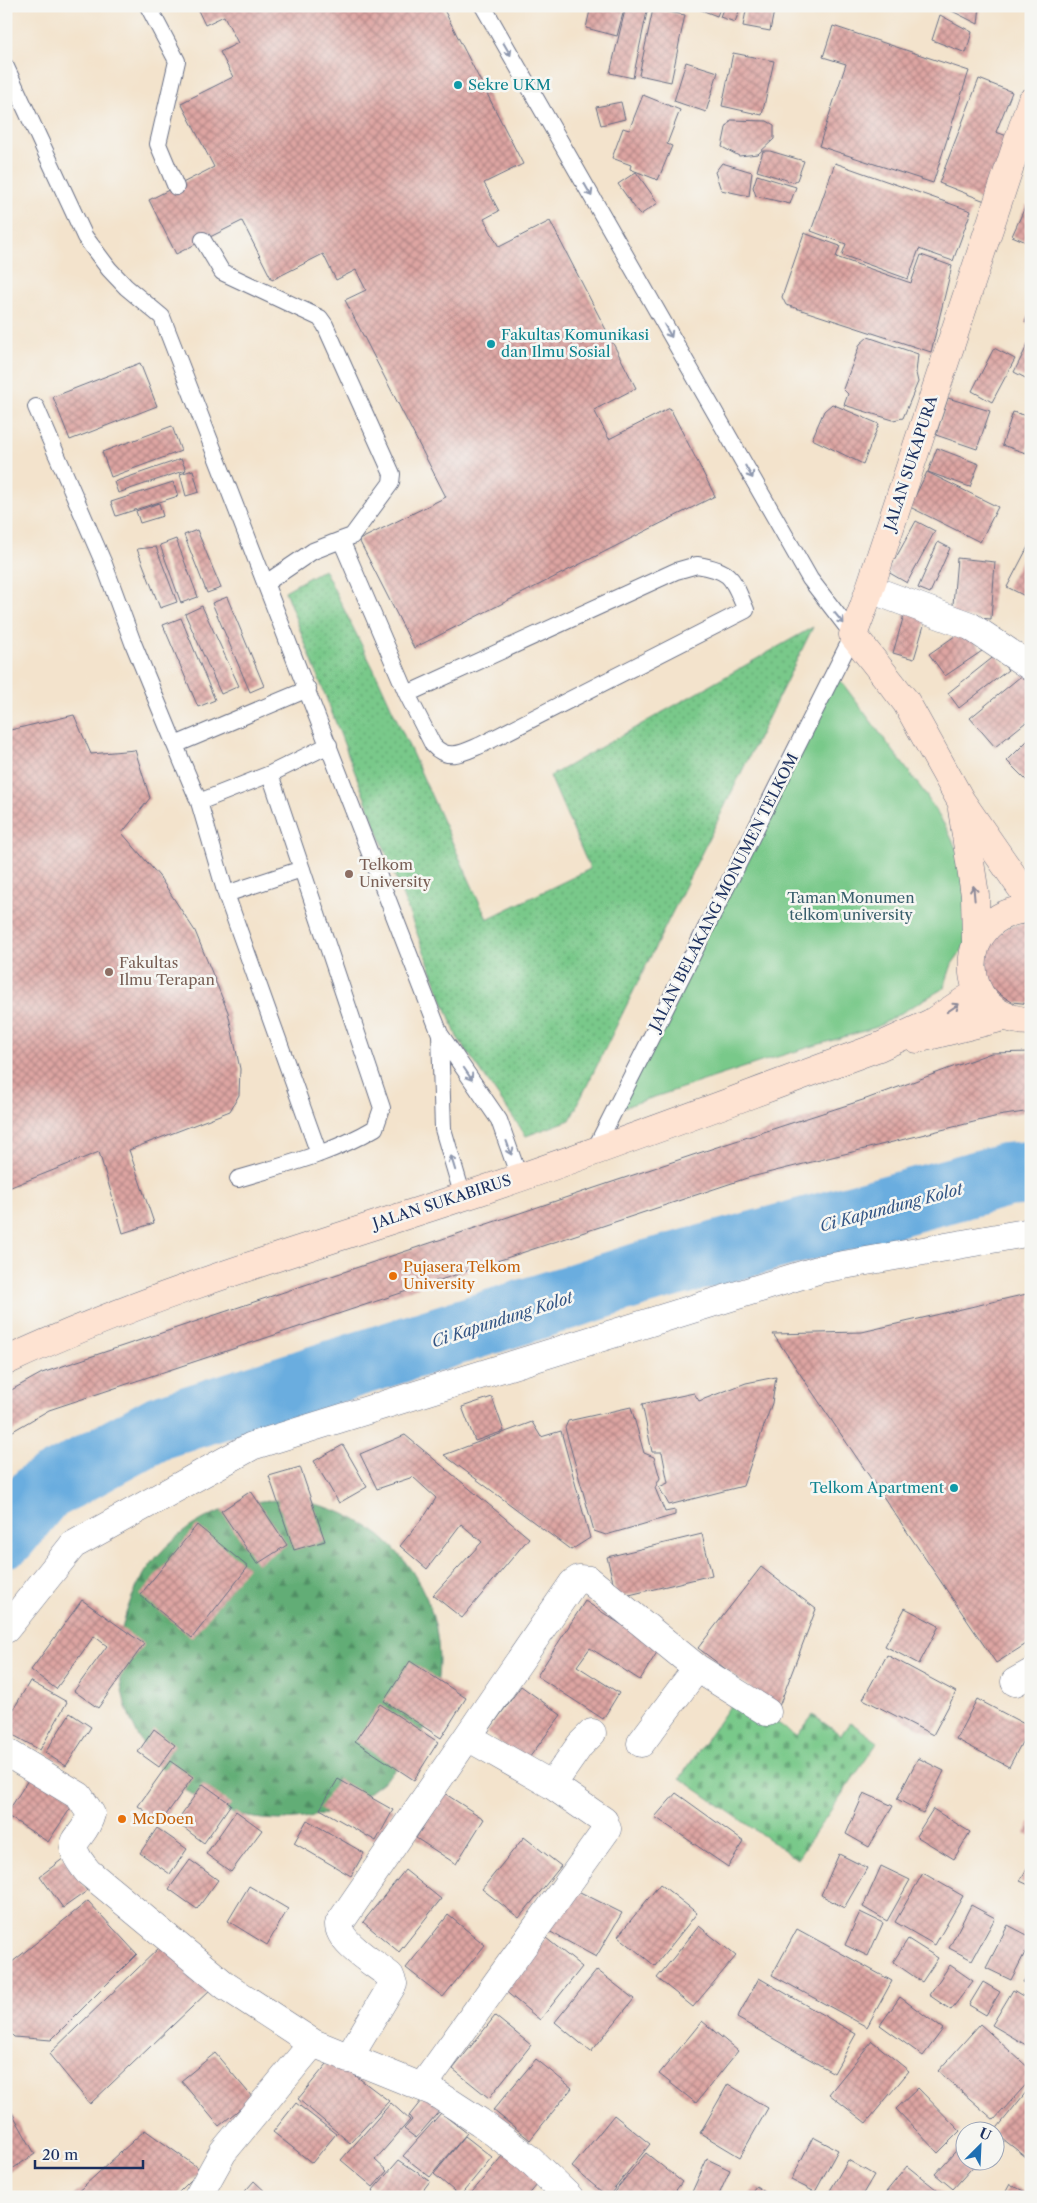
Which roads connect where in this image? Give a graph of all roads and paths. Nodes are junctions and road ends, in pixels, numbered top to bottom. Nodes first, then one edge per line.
1 (148, 6) edge
2 (483, 6) edge
3 (8, 76) edge
4 (1031, 102) edge
5 (176, 187) dead end
6 (203, 240) dead end
7 (36, 407) dead end
8 (341, 540) junction
9 (266, 583) junction
10 (870, 589) junction
11 (853, 635) junction
12 (1027, 655) edge
13 (308, 689) junction
14 (407, 694) junction
15 (175, 745) junction
16 (329, 745) junction
17 (270, 774) junction
18 (961, 801) junction
19 (199, 802) junction
20 (302, 869) junction
21 (226, 894) junction
22 (1031, 902) edge
23 (1031, 909) edge
24 (976, 942) junction
25 (978, 992) junction
26 (1004, 1016) junction
27 (1031, 1021) edge
28 (440, 1034) junction
29 (879, 1047) junction
30 (595, 1149) junction
31 (319, 1154) junction
32 (519, 1176) junction
33 (238, 1179) dead end
34 (464, 1196) junction
35 (1031, 1232) edge
36 (6, 1361) edge
37 (6, 1629) edge
38 (697, 1668) junction
39 (767, 1712) dead end
40 (592, 1733) dead end
41 (468, 1737) junction
42 (641, 1743) dead end
43 (6, 1752) edge
44 (552, 1785) junction
45 (313, 2043) junction
46 (348, 2059) junction
47 (422, 2086) junction
48 (198, 2197) edge
49 (569, 2197) edge

1 - 5 lane
2 -> 11 lane
3 - 9 lane
4 - 10 street, JALAN SUKAPURA
6 - 8 lane
7 - 15 lane
8 - 9 lane
8 - 14 lane
9 - 13 lane
10 - 11 street, JALAN SUKAPURA
10 - 12 street
11 - 18 street
11 - 30 lane, JALAN BELAKANG MONUMEN TELKOM
13 - 15 lane
13 - 16 lane
14 - 14 lane
15 - 19 lane
16 - 17 lane
16 - 28 lane
17 - 19 lane
17 - 20 lane
18 - 22 street
24 -> 18 street
19 - 21 lane
20 - 21 lane
20 - 31 lane
21 - 31 lane
23 - 24 street
24 - 25 street
25 - 26 street
29 -> 25 street, JALAN SUKABIRUS
26 - 27 street
26 - 29 street, JALAN SUKABIRUS
28 -> 32 lane
34 -> 28 lane
29 - 30 street, JALAN SUKABIRUS
30 - 32 street, JALAN SUKABIRUS
31 - 33 lane
32 - 34 street, JALAN SUKABIRUS
34 - 36 street, JALAN SUKABIRUS
35 - 37 street
38 - 39 street
38 - 41 street
38 - 42 street
40 - 44 street
41 - 44 street
41 - 46 street
43 - 45 street
44 - 47 street
45 - 46 street
45 - 48 street
46 - 47 street
47 - 49 street

